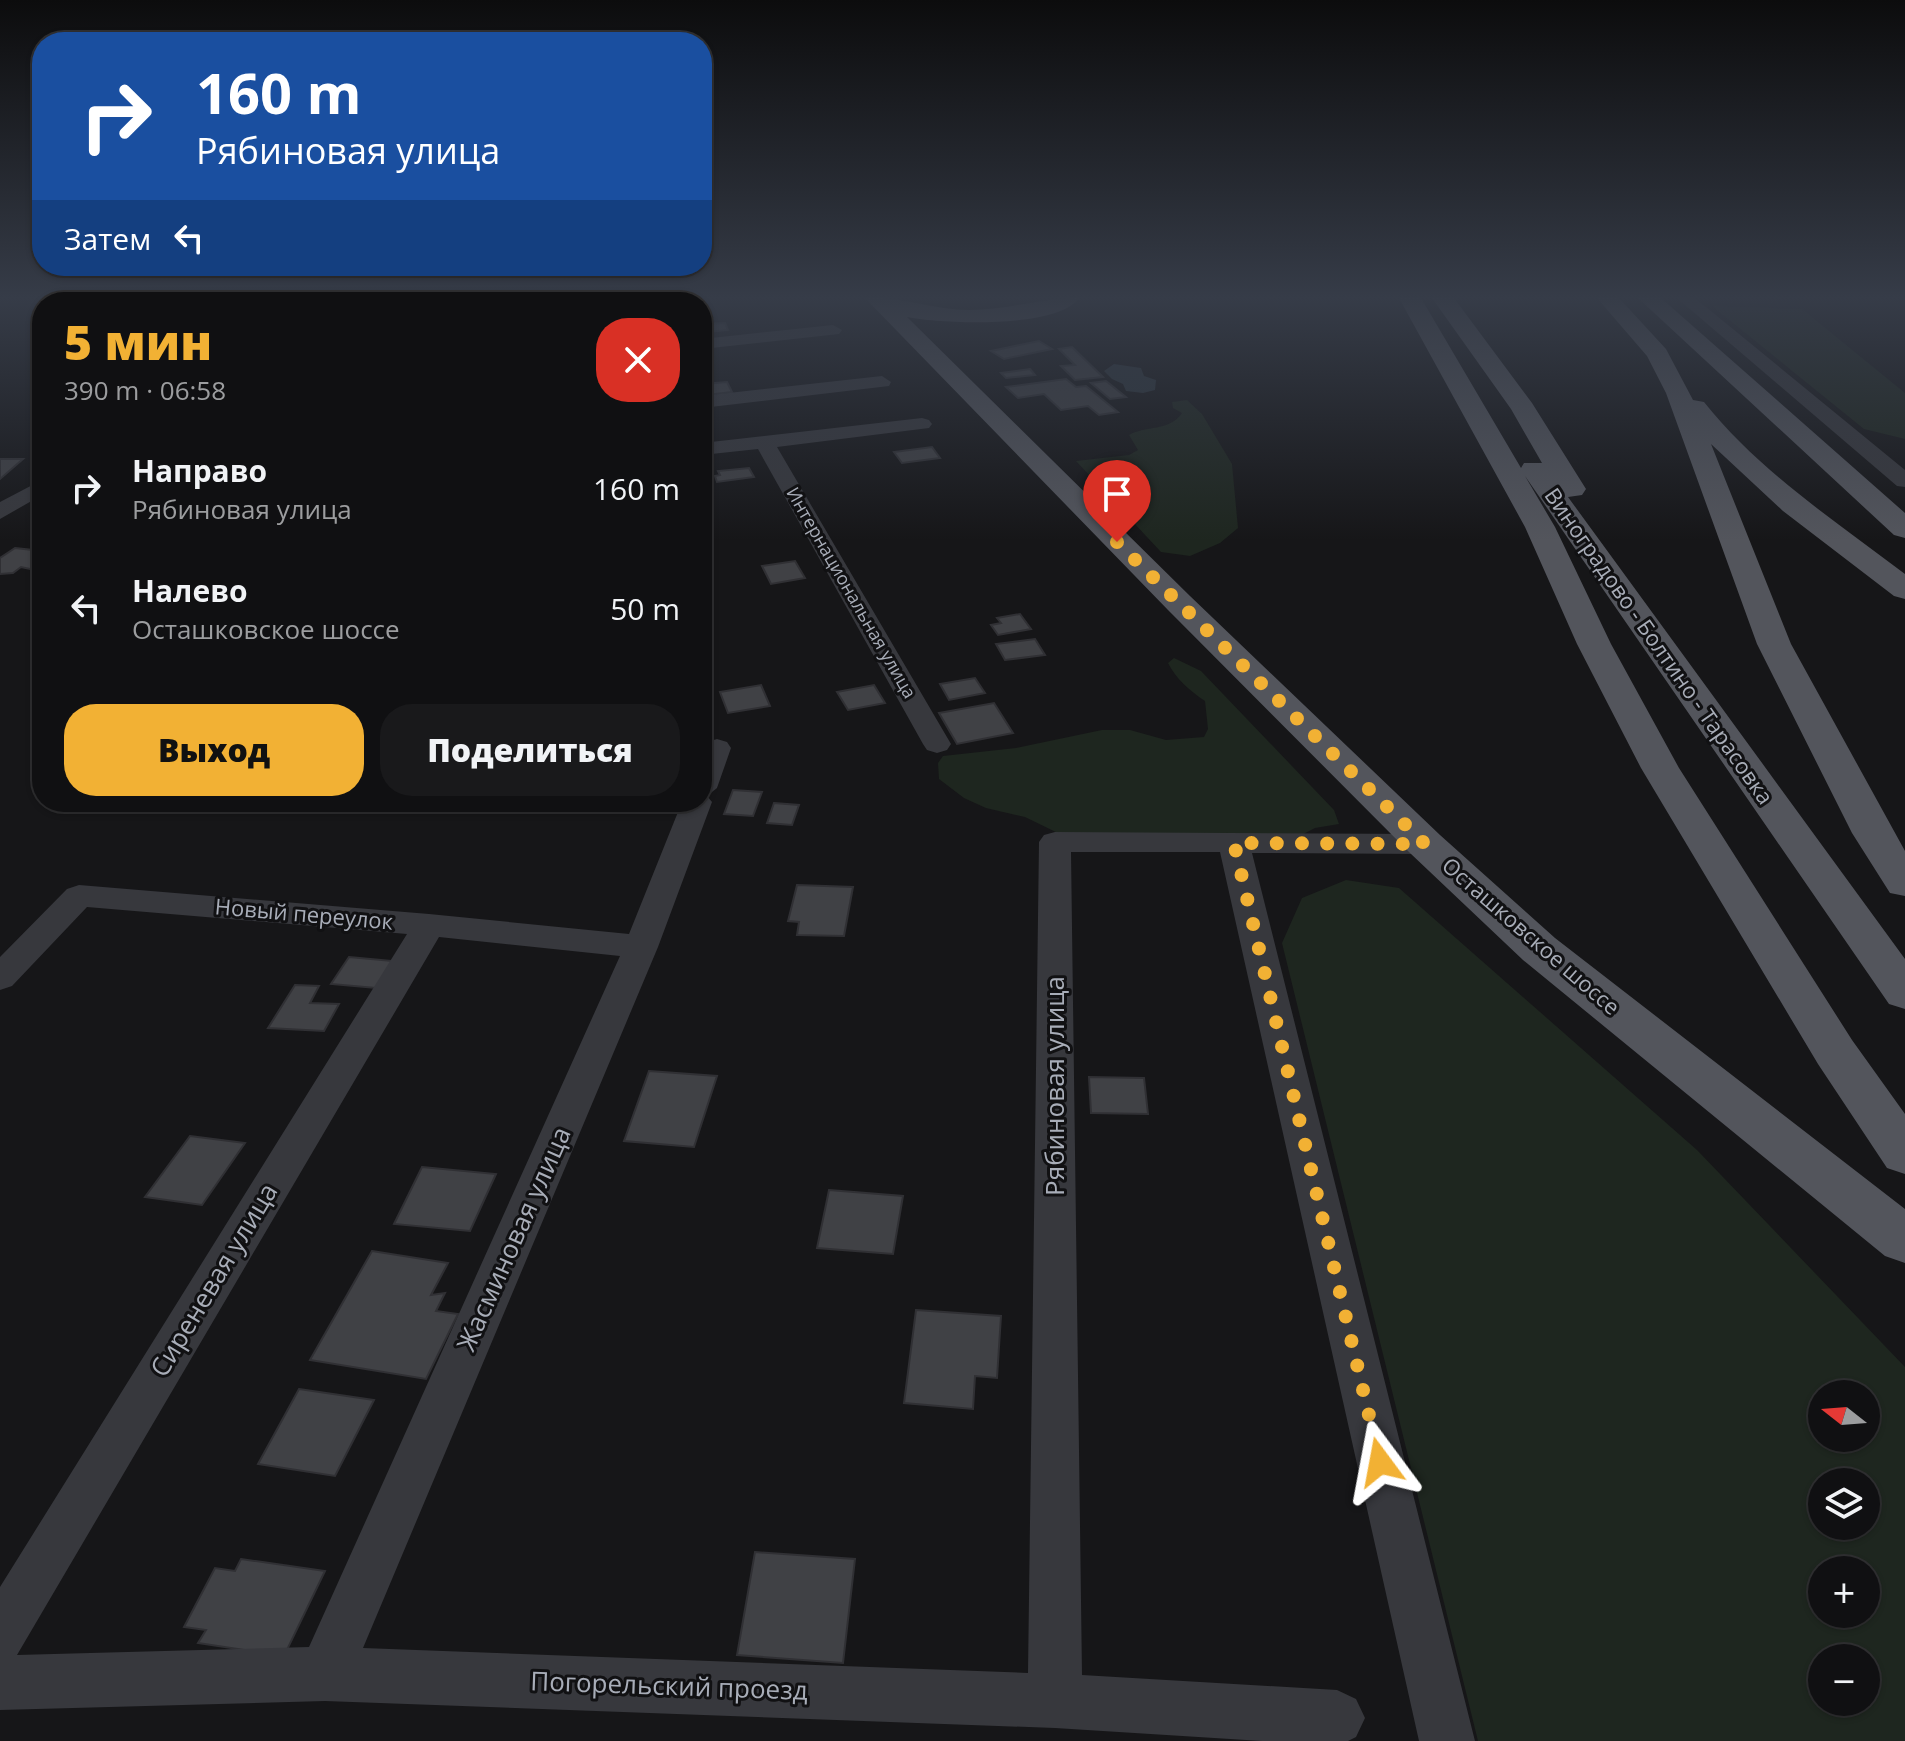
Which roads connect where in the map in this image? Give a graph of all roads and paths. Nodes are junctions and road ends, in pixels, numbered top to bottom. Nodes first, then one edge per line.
1 (956, 379) edge
2 (1457, 379) edge
3 (1469, 379) edge
4 (1502, 379) edge
5 (1671, 379) edge
6 (1676, 379) edge
7 (1739, 379) edge
8 (1781, 379) edge
9 (882, 382) dead end
10 (712, 401) edge
11 (922, 424) dead end
12 (765, 443) junction
13 (1859, 445) junction
14 (712, 448) edge
15 (1895, 448) dead end
16 (1905, 481) edge
17 (32, 493) edge
18 (0, 512) edge
19 (1905, 529) edge
20 (1905, 589) edge
21 (937, 744) dead end
22 (717, 748) dead end
23 (1736, 756) junction
24 (712, 761) edge
25 (693, 812) edge
26 (1234, 843) junction
27 (1425, 844) junction
28 (1905, 883) edge
29 (429, 925) junction
30 (641, 947) junction
31 (0, 978) edge
32 (1905, 993) edge
33 (1905, 1154) edge
34 (1804, 1160) junction
35 (1905, 1240) edge
36 (1905, 1265) edge
37 (0, 1636) edge
38 (325, 1674) junction
39 (0, 1683) edge
40 (1055, 1701) junction
41 (1337, 1718) dead end
42 (1447, 1741) edge

1 - 27 main road, Осташковское шоссе
2 - 33 main road
3 - 23 main road, Виноградово - Болтино - Тарасовка
4 - 23 main road
5 - 28 main road
6 - 20 main road
7 - 19 main road
8 - 13 street
9 - 10 street
11 - 12 street
12 - 14 street
12 - 21 street, Интернациональная улица
13 - 15 street
13 - 16 street
17 - 18 street
22 - 24 street
23 - 32 main road, Виноградово - Болтино - Тарасовка
25 - 30 street, Жасминовая улица
26 - 27 street, Рябиновая улица
26 - 40 street, Рябиновая улица
26 - 42 street
27 - 34 main road, Осташковское шоссе
29 - 30 street, Новый переулок
29 - 31 street, Новый переулок
29 - 37 street, Сиреневая улица
30 - 38 street, Жасминовая улица
34 - 35 main road, Осташковское шоссе
34 - 36 main road
38 - 39 street, Погорельский проезд
38 - 40 street, Погорельский проезд
40 - 41 street, Погорельский проезд

